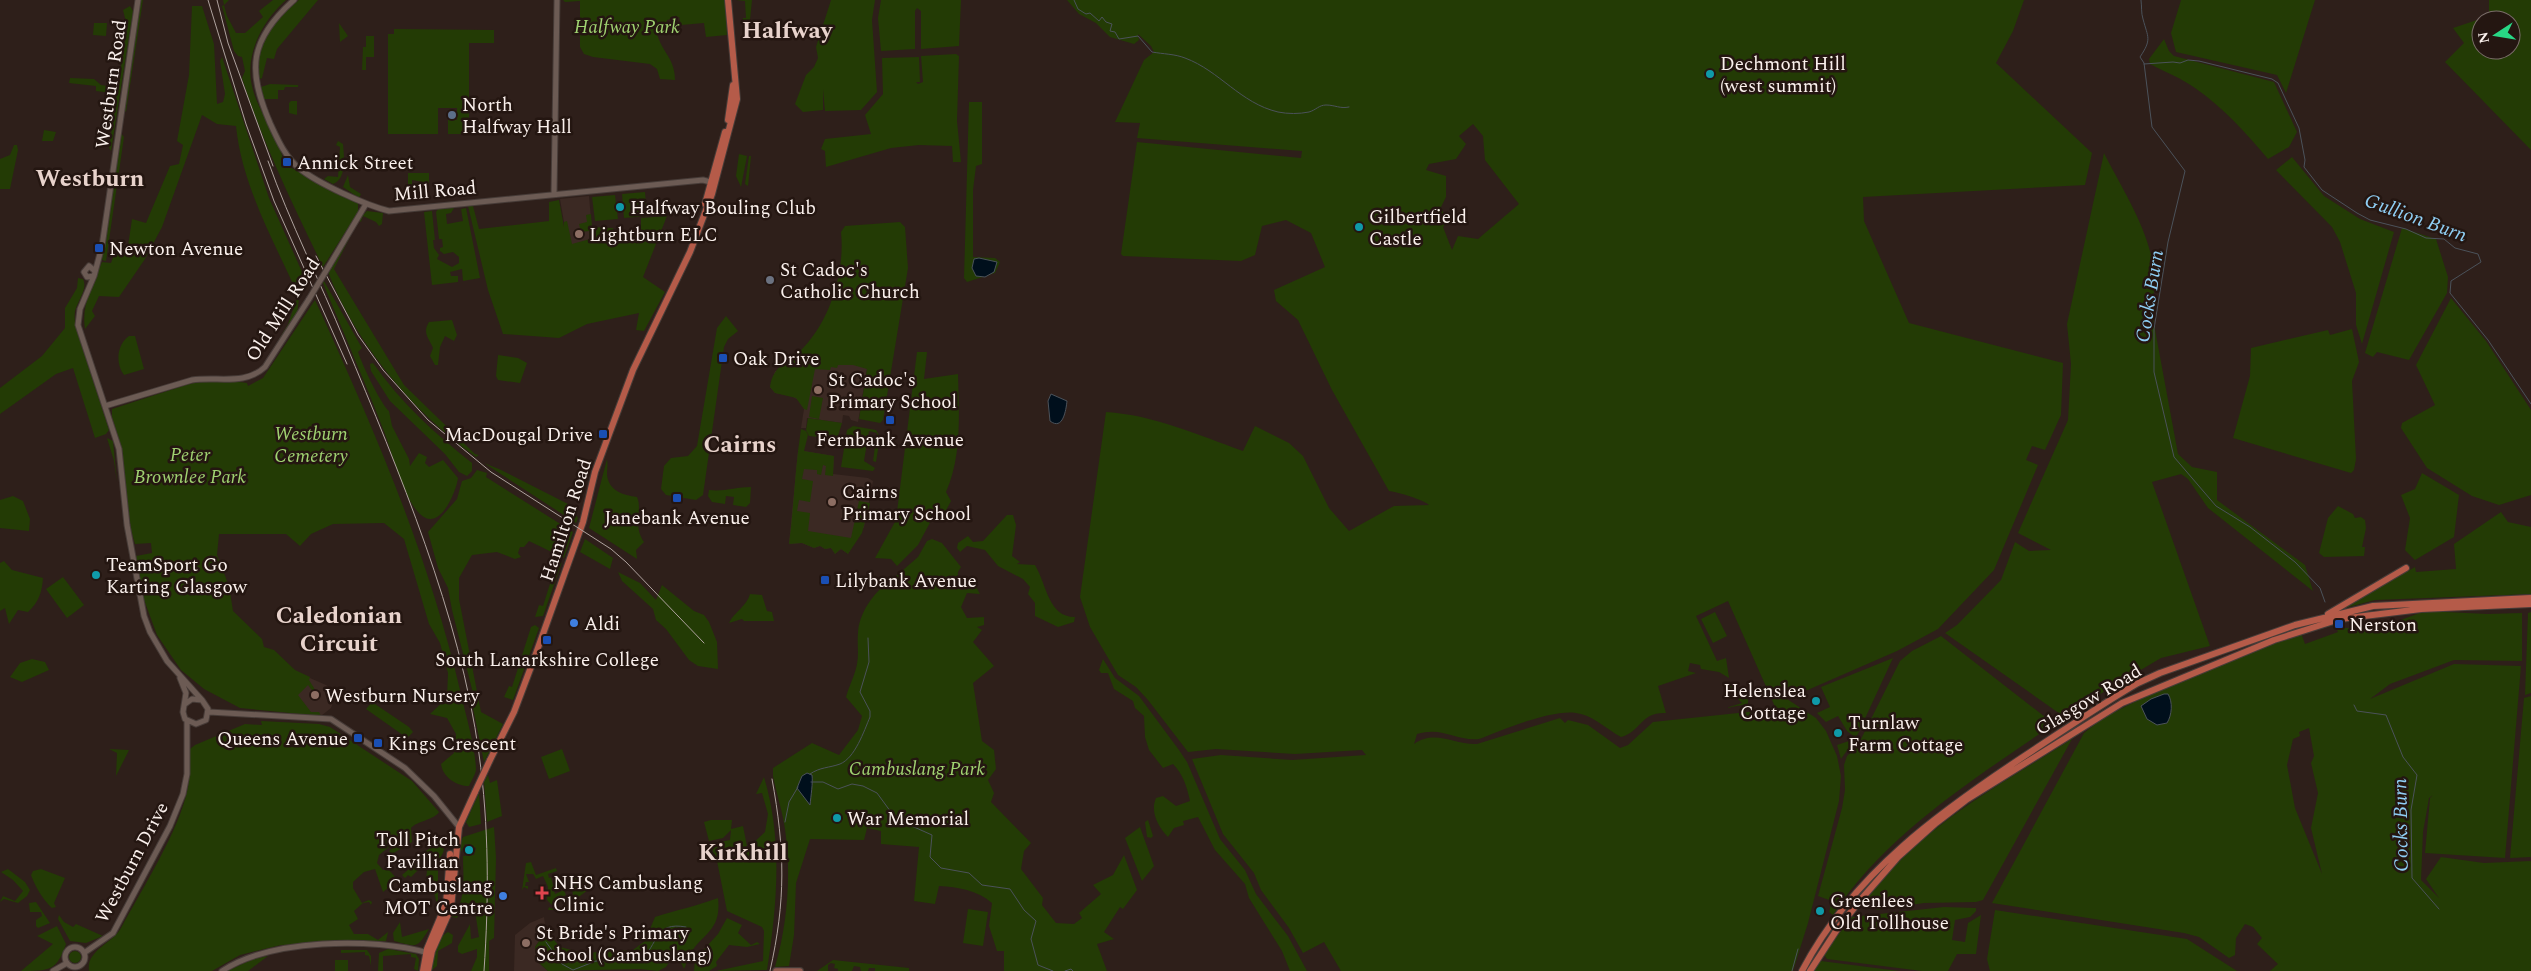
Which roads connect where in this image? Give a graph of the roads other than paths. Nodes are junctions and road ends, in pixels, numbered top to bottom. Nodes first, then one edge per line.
1 (138, 0) edge
2 (294, 0) edge
3 (557, 0) edge
4 (728, 0) edge
5 (712, 183) junction
6 (554, 194) junction
7 (366, 204) junction
8 (105, 406) junction
9 (2406, 568) dead end
10 (2531, 598) edge
11 (2531, 604) edge
12 (2323, 617) junction
13 (179, 675) junction
14 (202, 700) junction
15 (186, 704) junction
16 (209, 712) junction
17 (187, 721) junction
18 (199, 724) junction
19 (188, 742) junction
20 (458, 827) junction
21 (84, 953) junction
22 (428, 953) junction
23 (67, 962) junction
24 (53, 971) edge
25 (222, 971) edge
26 (423, 971) edge
27 (428, 971) edge
28 (776, 971) edge
29 (800, 971) edge
30 (1802, 971) edge
31 (1810, 971) edge

1 - 8 street, Westburn Road
2 - 7 street, Mill Road
3 - 6 street
4 - 5 main road, Hamilton Road
5 - 6 street, Mill Road
5 - 20 main road, Hamilton Road, bridge
6 - 7 street, Mill Road
7 - 8 street, Old Mill Road, bridge
8 - 13 street, Westburn Road
9 - 12 main road
10 - 12 main road, Glasgow Road
11 - 31 main road, Glasgow Road
12 - 30 main road, Glasgow Road
13 - 14 street, Westburn Road
13 - 15 street, Westburn Road
14 - 15 street
14 - 16 street, Westburn Road
15 - 17 street, Westburn Road
16 - 18 street
16 - 20 street
17 - 18 street
17 - 19 street, Westburn Drive
18 - 19 street, Westburn Drive
19 - 21 street, Westburn Drive
20 - 22 main road, Hamilton Road
21 - 23 street
21 - 23 street
22 - 25 street
22 - 26 main road
22 - 27 main road
23 - 24 street
28 - 29 main road

